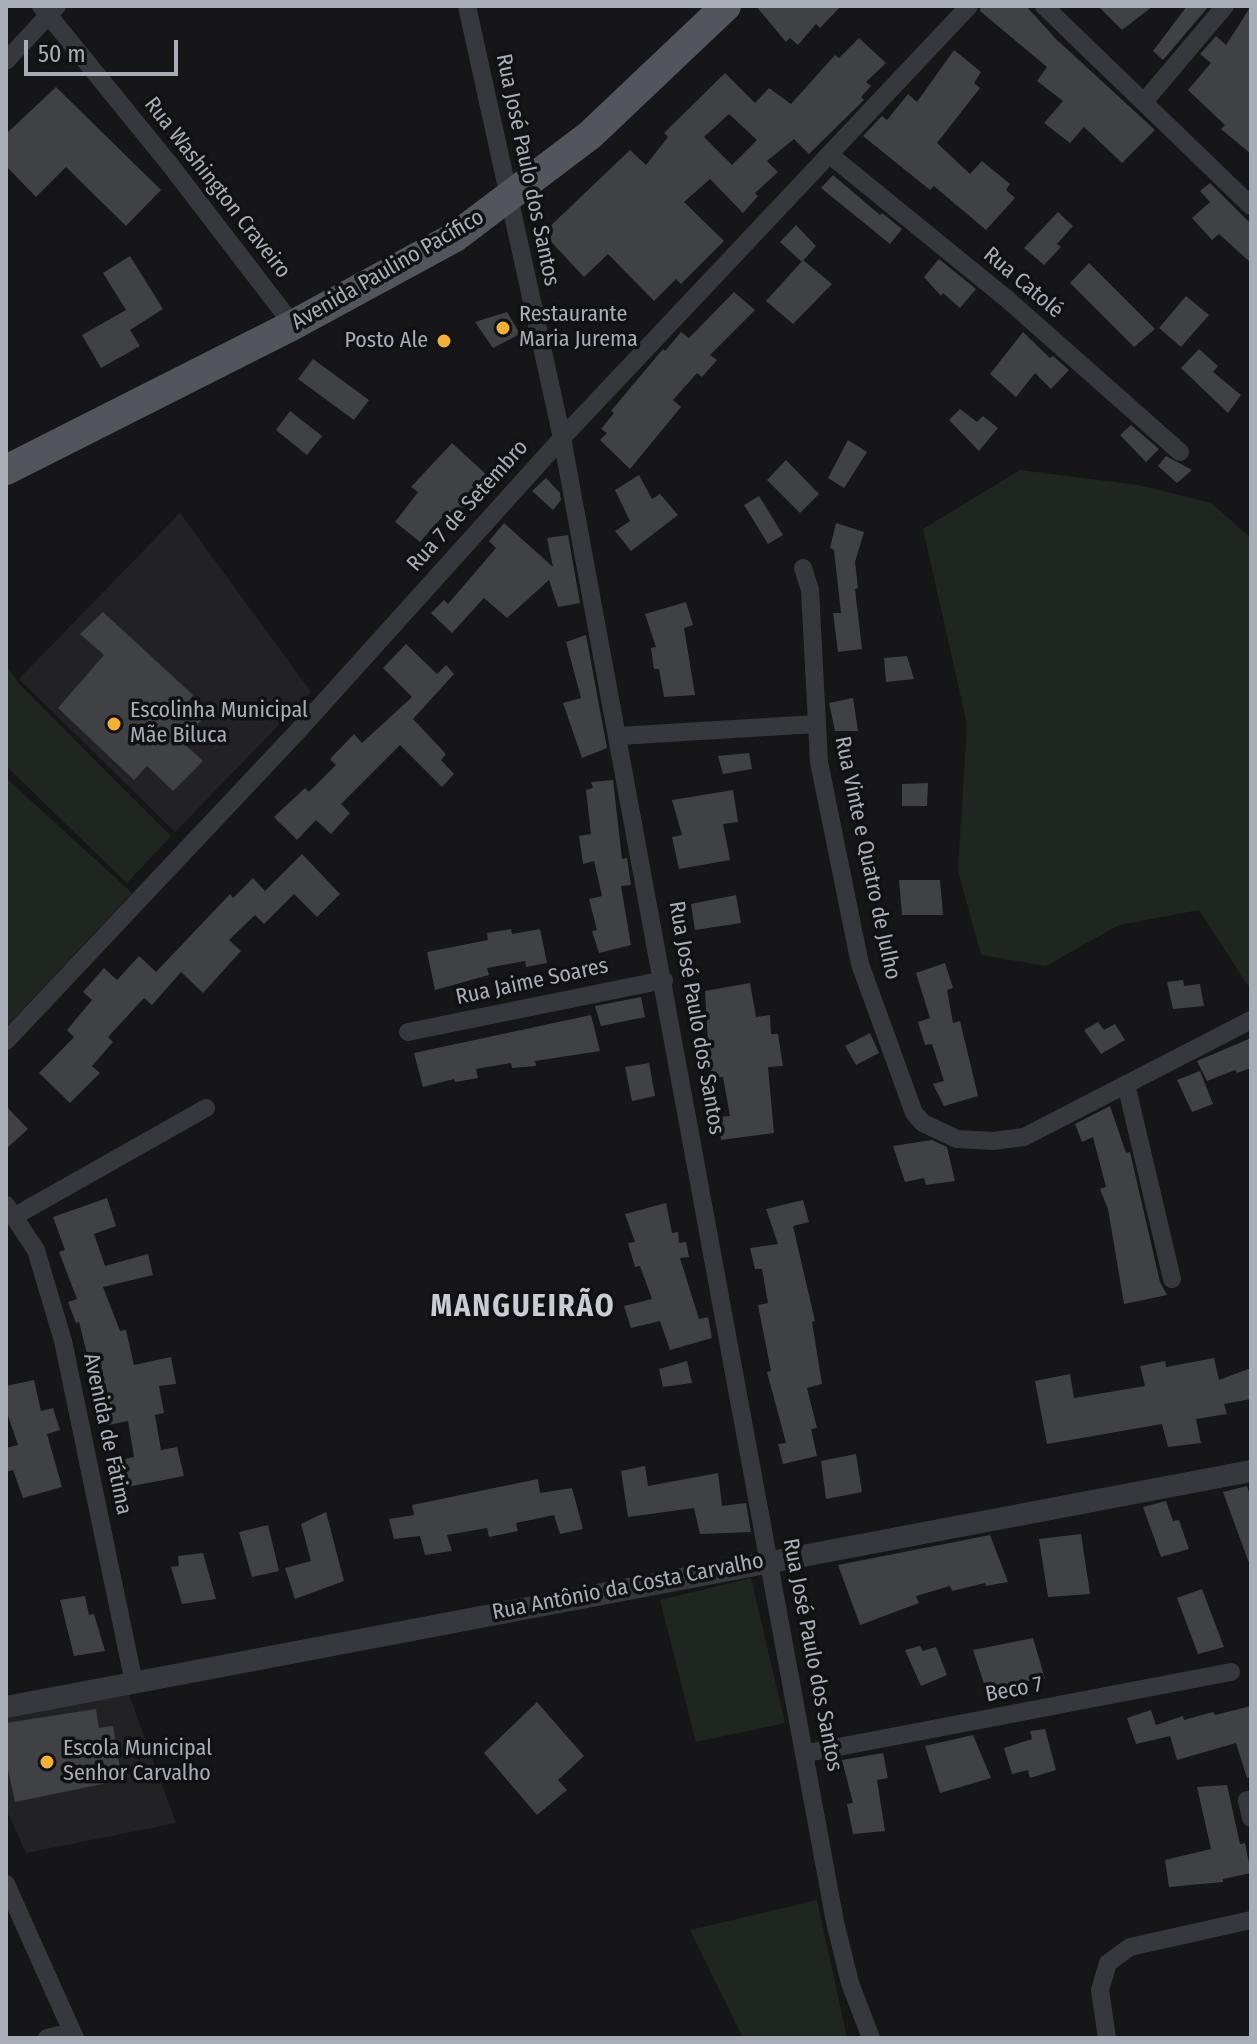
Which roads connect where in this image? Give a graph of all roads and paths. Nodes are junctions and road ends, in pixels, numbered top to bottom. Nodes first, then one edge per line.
1 (467, 6) edge
2 (726, 6) edge
3 (969, 6) edge
4 (1044, 6) edge
5 (1225, 6) edge
6 (49, 9) edge
7 (6, 61) edge
8 (1144, 102) junction
9 (830, 155) junction
10 (508, 199) junction
11 (1251, 206) edge
12 (293, 325) junction
13 (562, 438) junction
14 (1180, 452) dead end
15 (6, 470) edge
16 (803, 568) dead end
17 (816, 724) junction
18 (619, 736) junction
19 (664, 980) junction
20 (1251, 1020) edge
21 (408, 1032) dead end
22 (6, 1041) edge
23 (1126, 1084) junction
24 (206, 1108) dead end
25 (11, 1211) edge
26 (1172, 1279) dead end
27 (1251, 1471) edge
28 (770, 1560) junction
29 (1231, 1672) dead end
30 (134, 1683) junction
31 (6, 1707) edge
32 (807, 1753) junction
33 (6, 1884) edge
34 (1251, 1920) edge
35 (73, 2035) edge
36 (47, 2038) edge
37 (871, 2038) edge
38 (1107, 2038) edge

1 - 10 street, Rua José Paulo dos Santos
2 - 10 main road, Avenida Paulino Pacífico
3 - 9 street, Rua 7 de Setembro
4 - 8 street
5 - 8 street
6 - 7 street
6 - 12 street, Rua Washington Craveiro
8 - 11 street
9 - 13 street, Rua 7 de Setembro
9 - 14 street, Rua Catolé
10 - 12 main road, Avenida Paulino Pacífico
10 - 13 street, Rua José Paulo dos Santos
12 - 15 main road, Avenida Paulino Pacífico
13 - 18 street, Rua José Paulo dos Santos
13 - 22 street, Rua 7 de Setembro
16 - 17 street, Rua Vinte e Quatro de Julho
17 - 18 street
17 - 23 street, Rua Vinte e Quatro de Julho
18 - 19 street, Rua José Paulo dos Santos
19 - 21 street, Rua Jaime Soares
19 - 28 street, Rua José Paulo dos Santos
20 - 23 street, Rua Vinte e Quatro de Julho
23 - 26 street
24 - 25 street
25 - 30 street, Avenida de Fátima
27 - 28 street, Rua Antônio da Costa Carvalho
28 - 30 street, Rua Antônio da Costa Carvalho
28 - 32 street, Rua José Paulo dos Santos
29 - 32 street, Beco 7
30 - 31 street, Rua Antônio da Costa Carvalho
32 - 37 street, Rua José Paulo dos Santos
33 - 35 street
34 - 38 street
35 - 36 street

